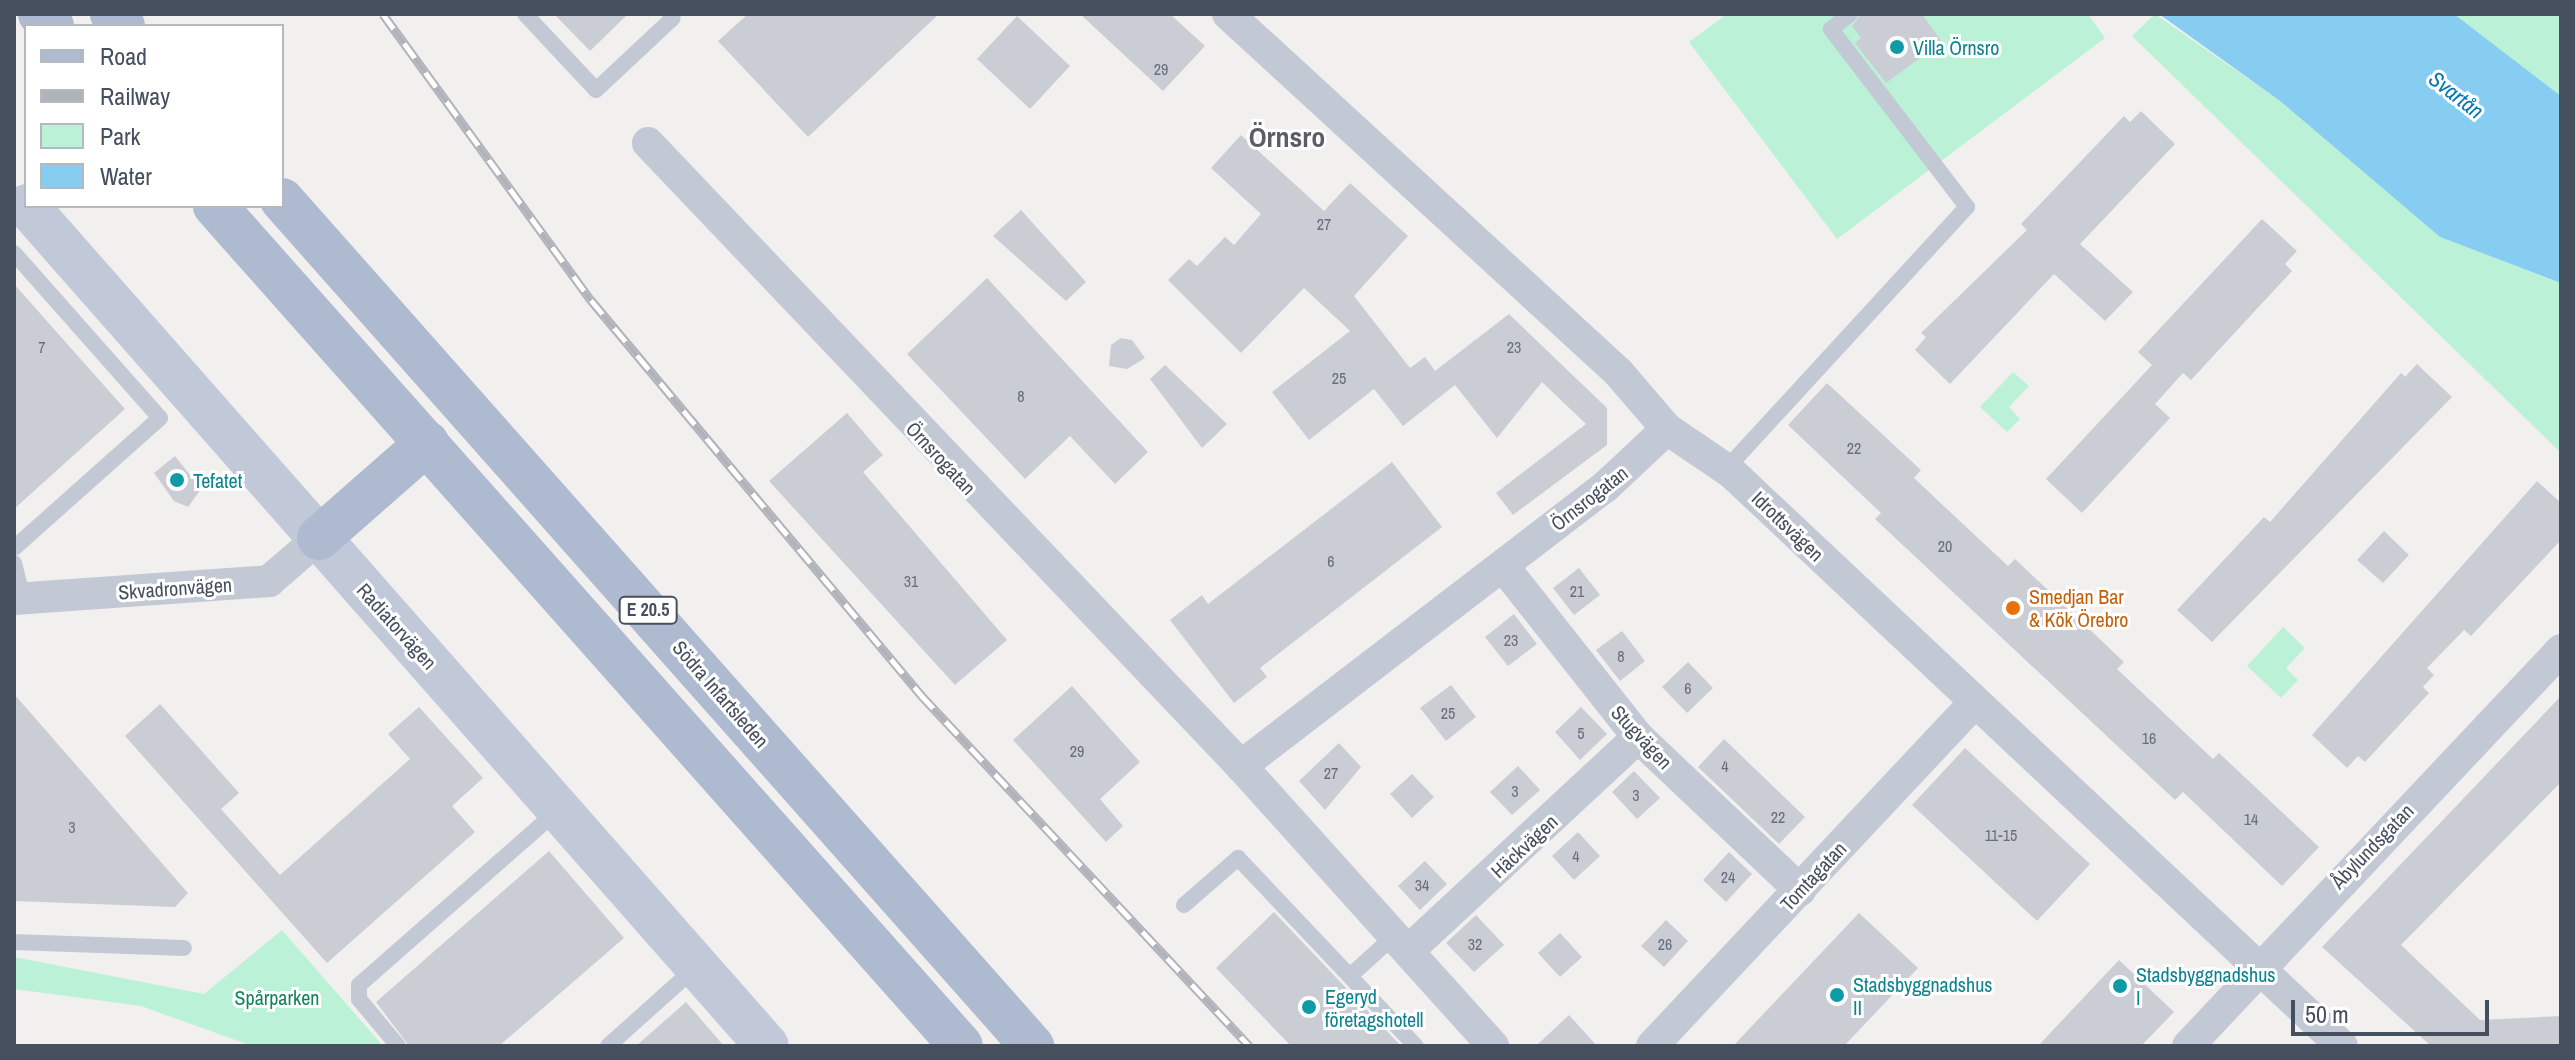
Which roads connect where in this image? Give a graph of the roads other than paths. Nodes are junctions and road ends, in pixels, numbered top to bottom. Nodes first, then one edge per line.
1 (525, 14) edge
2 (1228, 14) edge
3 (1850, 14) edge
4 (673, 18) dead end
5 (648, 143) dead end
6 (284, 202) edge
7 (30, 208) edge
8 (217, 208) edge
9 (14, 253) edge
10 (1667, 429) junction
11 (427, 443) junction
12 (1726, 469) junction
13 (319, 538) junction
14 (14, 548) edge
15 (14, 563) edge
16 (1503, 566) junction
17 (18, 598) edge
18 (2561, 650) edge
19 (1972, 705) junction
20 (1638, 737) junction
21 (1241, 766) junction
22 (561, 808) junction
23 (1800, 890) junction
24 (1184, 905) dead end
25 (14, 942) edge
26 (1401, 944) junction
27 (184, 948) dead end
28 (697, 966) junction
29 (2259, 967) junction
30 (1350, 976) junction
31 (1022, 1034) edge
32 (398, 1046) edge
33 (608, 1046) edge
34 (767, 1046) edge
35 (961, 1046) edge
36 (1416, 1046) edge
37 (1493, 1046) edge
38 (1652, 1046) edge
39 (2188, 1046) edge
40 (2342, 1046) edge

1 - 4 lane
2 - 10 street, Idrottsvägen
3 - 12 lane
5 - 21 street, Örnsrogatan
6 - 31 main road, Södra Infartsleden / E 20.5
7 - 13 street, Radiatorvägen
8 - 11 main road, E 20.5
9 - 14 lane
10 - 12 street, Idrottsvägen
10 - 16 street, Örnsrogatan
11 - 13 main road
11 - 35 main road, E 20.5
12 - 19 street, Idrottsvägen
13 - 17 street, Skvadronvägen
13 - 22 street, Radiatorvägen
15 - 17 lane
16 - 20 street, Stugvägen
16 - 21 street, Örnsrogatan
18 - 29 street, Åbylundsgatan
19 - 23 street, Tomtagatan
19 - 29 street, Idrottsvägen
20 - 23 street, Stugvägen
20 - 26 street, Häckvägen
21 - 26 street, Örnsrogatan
22 - 28 street, Radiatorvägen
22 - 32 lane
23 - 38 street, Tomtagatan
24 - 30 lane
25 - 27 lane
26 - 30 lane
26 - 37 street
28 - 33 lane
28 - 34 street, Radiatorvägen
29 - 39 street, Åbylundsgatan
29 - 40 street, Idrottsvägen
30 - 36 lane

